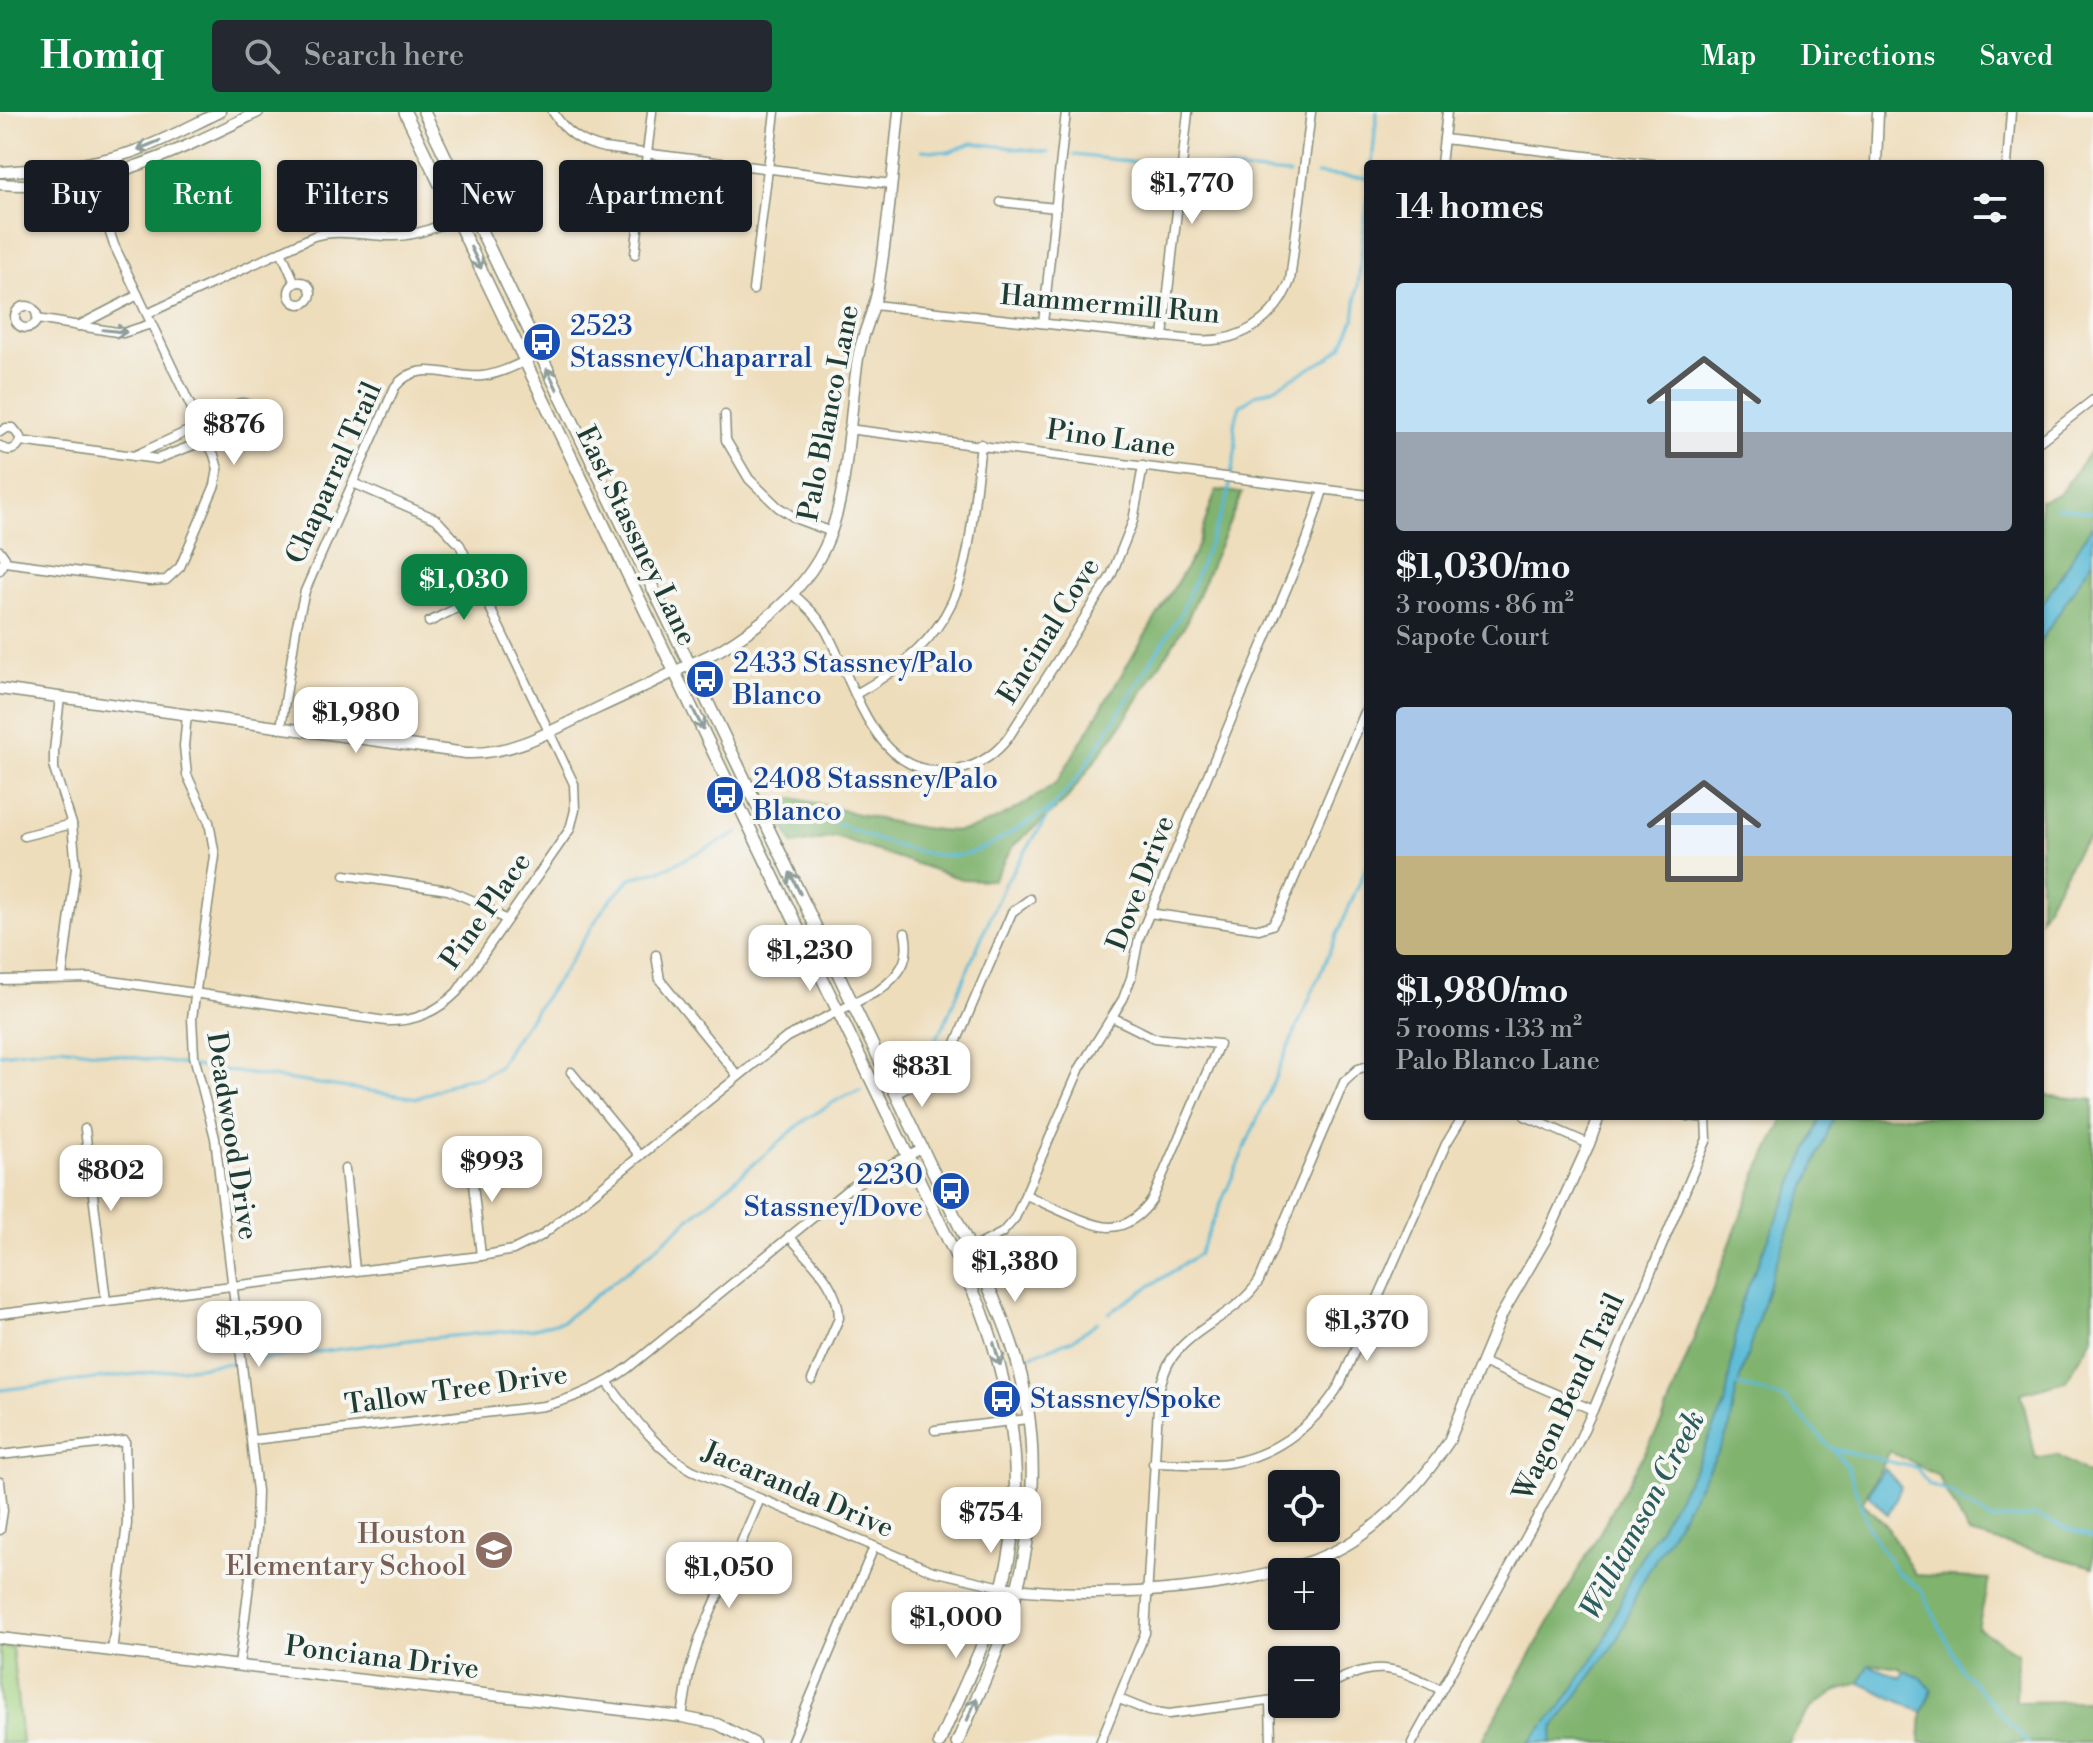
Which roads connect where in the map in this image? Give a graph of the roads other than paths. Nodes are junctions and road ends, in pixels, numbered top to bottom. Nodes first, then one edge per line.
1 (220, 112) edge
2 (258, 112) edge
3 (405, 112) edge
4 (424, 112) edge
5 (553, 112) edge
6 (652, 112) edge
7 (775, 112) edge
8 (899, 112) edge
9 (1066, 112) edge
10 (1188, 112) edge
11 (1311, 112) edge
12 (1447, 112) edge
13 (1878, 112) edge
14 (2011, 112) edge
15 (1444, 139) junction
16 (647, 153) junction
17 (99, 160) edge
18 (447, 160) edge
19 (1441, 160) edge
20 (1620, 160) edge
21 (1876, 160) edge
22 (2007, 160) edge
23 (24, 169) edge
24 (129, 169) edge
25 (433, 169) edge
26 (767, 169) junction
27 (0, 172) edge
28 (0, 184) edge
29 (891, 184) junction
30 (24, 185) edge
31 (1001, 202) dead end
32 (1056, 208) junction
33 (433, 227) edge
34 (110, 232) edge
35 (464, 232) edge
36 (481, 232) edge
37 (281, 251) junction
38 (635, 254) dead end
39 (295, 283) dead end
40 (753, 290) dead end
41 (138, 295) junction
42 (874, 305) junction
43 (147, 314) junction
44 (37, 319) dead end
45 (1043, 323) junction
46 (151, 324) junction
47 (78, 326) junction
48 (1163, 337) junction
49 (540, 354) junction
50 (525, 361) junction
51 (2093, 400) edge
52 (725, 415) dead end
53 (231, 419) dead end
54 (848, 429) junction
55 (0, 432) edge
56 (204, 433) junction
57 (2044, 438) edge
58 (20, 441) junction
59 (981, 444) junction
60 (0, 446) edge
61 (133, 456) junction
62 (1143, 466) junction
63 (353, 483) junction
64 (1323, 490) junction
65 (1364, 495) edge
66 (832, 532) junction
67 (0, 551) edge
68 (2, 566) edge
69 (792, 593) junction
70 (485, 594) junction
71 (429, 622) dead end
72 (690, 664) junction
73 (675, 672) junction
74 (0, 689) edge
75 (856, 694) junction
76 (60, 697) junction
77 (187, 714) junction
78 (1364, 714) edge
79 (281, 728) junction
80 (550, 731) junction
81 (72, 824) junction
82 (24, 836) dead end
83 (345, 875) dead end
84 (1030, 899) dead end
85 (1149, 913) junction
86 (506, 920) junction
87 (905, 933) dead end
88 (656, 955) dead end
89 (62, 977) junction
90 (0, 980) edge
91 (195, 993) junction
92 (853, 1003) junction
93 (838, 1010) junction
94 (1112, 1017) junction
95 (1364, 1067) edge
96 (571, 1072) dead end
97 (738, 1076) junction
98 (894, 1089) junction
99 (1461, 1120) edge
100 (1534, 1120) edge
101 (1598, 1120) edge
102 (1706, 1120) edge
103 (85, 1129) dead end
104 (1589, 1144) junction
105 (922, 1149) junction
106 (640, 1156) junction
107 (907, 1156) junction
108 (470, 1157) dead end
109 (345, 1169) dead end
110 (1026, 1195) junction
111 (789, 1236) junction
112 (971, 1250) junction
113 (481, 1256) junction
114 (956, 1257) junction
115 (355, 1271) junction
116 (233, 1286) junction
117 (106, 1301) junction
118 (0, 1314) edge
119 (1482, 1362) junction
120 (812, 1380) dead end
121 (608, 1383) junction
122 (1593, 1410) junction
123 (1028, 1419) junction
124 (1011, 1421) junction
125 (935, 1430) dead end
126 (252, 1440) junction
127 (0, 1455) edge
128 (1153, 1463) junction
129 (0, 1482) edge
130 (760, 1499) junction
131 (0, 1530) edge
132 (874, 1547) junction
133 (1002, 1587) junction
134 (1017, 1589) junction
135 (1147, 1591) junction
136 (0, 1638) edge
137 (112, 1652) junction
138 (239, 1665) junction
139 (1340, 1679) edge
140 (1441, 1690) junction
141 (1119, 1699) junction
142 (1268, 1702) edge
143 (682, 1717) junction
144 (1270, 1718) edge
145 (754, 1743) edge
146 (791, 1743) edge
147 (939, 1743) edge
148 (957, 1743) edge
149 (1100, 1743) edge
150 (1271, 1743) edge
151 (1412, 1743) edge

1 -> 17 street
2 - 24 street
3 - 25 main road, East Stassney Lane
4 - 18 main road, East Stassney Lane
5 - 16 street
6 - 16 street
7 - 26 street
8 - 29 street, Palo Blanco Lane
9 - 32 street
10 - 48 street
11 - 48 street, Hammermill Run
12 - 15 street
13 - 21 street
14 - 22 street
15 - 19 street
15 - 20 street
16 - 26 street
16 - 38 street
23 - 27 street
26 - 29 street
26 - 40 street
28 - 30 street
29 - 42 street, Palo Blanco Lane
31 - 32 street
32 - 45 street
33 - 37 street
34 - 41 street
35 -> 50 main road, East Stassney Lane
36 - 49 main road, East Stassney Lane
37 - 39 street
37 - 43 street
41 - 43 street
41 - 47 street
42 - 45 street, Hammermill Run
42 - 54 street, Palo Blanco Lane
43 - 46 street
44 - 47 street
45 - 48 street, Hammermill Run
47 -> 46 street
46 - 56 street
49 - 50 street, Chaparral Trail
72 -> 49 main road, East Stassney Lane
50 - 63 street, Chaparral Trail
50 - 73 main road, East Stassney Lane
51 - 57 street
52 - 66 street
53 - 56 street
54 - 59 street, Pino Lane
54 - 66 street, Palo Blanco Lane
55 - 58 street
56 - 61 street
56 - 61 street
56 - 68 street
58 - 60 street
58 - 61 street
59 - 62 street, Pino Lane
59 - 75 street
62 - 64 street, Pino Lane
62 - 75 street, Encinal Cove
63 - 70 street, Pine Place
63 - 79 street, Chaparral Trail
64 - 65 street, Pino Lane
64 - 85 street, Dove Drive
66 - 69 street, Palo Blanco Lane
67 - 68 street
69 - 72 street, Palo Blanco Lane
69 - 75 street, Encinal Cove
70 - 71 street
70 - 80 street, Pine Place
72 - 73 street, Palo Blanco Lane
92 -> 72 main road, East Stassney Lane
73 - 80 street, Palo Blanco Lane
73 -> 93 main road, East Stassney Lane
74 - 76 street, Palo Blanco Lane
76 - 77 street, Palo Blanco Lane
76 - 81 street
77 - 79 street, Palo Blanco Lane
77 - 91 street, Deadwood Drive
78 - 85 street
79 - 80 street, Palo Blanco Lane
80 - 86 street, Pine Place
81 - 82 street
81 - 89 street
83 - 86 street
84 - 98 street
85 - 94 street, Dove Drive
86 - 91 street, Pine Place
87 - 92 street
88 - 97 street
89 - 90 street, Pine Place
89 - 91 street, Pine Place
91 - 116 street, Deadwood Drive
92 - 93 street
92 - 98 main road, East Stassney Lane
93 - 97 street
93 - 107 main road, East Stassney Lane
94 - 110 street, Dove Drive
94 - 110 street
95 - 128 street
96 - 106 street
97 - 106 street
98 - 105 main road, East Stassney Lane
99 - 128 street
100 - 104 street
101 - 104 street
102 - 122 street, Wagon Bend Trail
103 - 117 street
104 - 119 street
105 - 107 street, Tallow Tree Drive
105 - 112 main road, East Stassney Lane
106 - 113 street
107 - 111 street, Tallow Tree Drive
107 - 114 main road, East Stassney Lane
108 - 113 street
109 - 115 street
110 - 112 street, Dove Drive
111 - 120 street
111 - 121 street, Tallow Tree Drive
112 - 114 street, Dove Drive
112 - 123 main road, East Stassney Lane
113 - 115 street
114 -> 124 main road, East Stassney Lane
115 - 116 street
116 - 117 street
116 - 126 street, Deadwood Drive
117 - 118 street
119 - 122 street
119 - 135 street
121 - 126 street, Tallow Tree Drive
121 - 130 street, Jacaranda Drive
122 - 140 street, Wagon Bend Trail
123 - 124 street
123 - 134 main road, East Stassney Lane
124 - 125 street
124 - 133 main road, East Stassney Lane
126 - 138 street, Deadwood Drive
127 - 137 street
128 - 135 street
129 - 131 street
130 - 132 street, Jacaranda Drive
130 - 143 street
132 - 133 street, Jacaranda Drive
132 - 146 street
133 - 134 street
133 - 147 main road, East Stassney Lane
134 - 135 street
148 -> 134 main road, East Stassney Lane
135 - 141 street
136 - 137 street, Ponciana Drive
137 - 138 street, Ponciana Drive
138 - 143 street, Ponciana Drive
139 - 140 street
140 - 151 street, Wagon Bend Trail
141 - 142 street
141 - 149 street
143 - 145 street, Ponciana Drive
144 - 150 street

